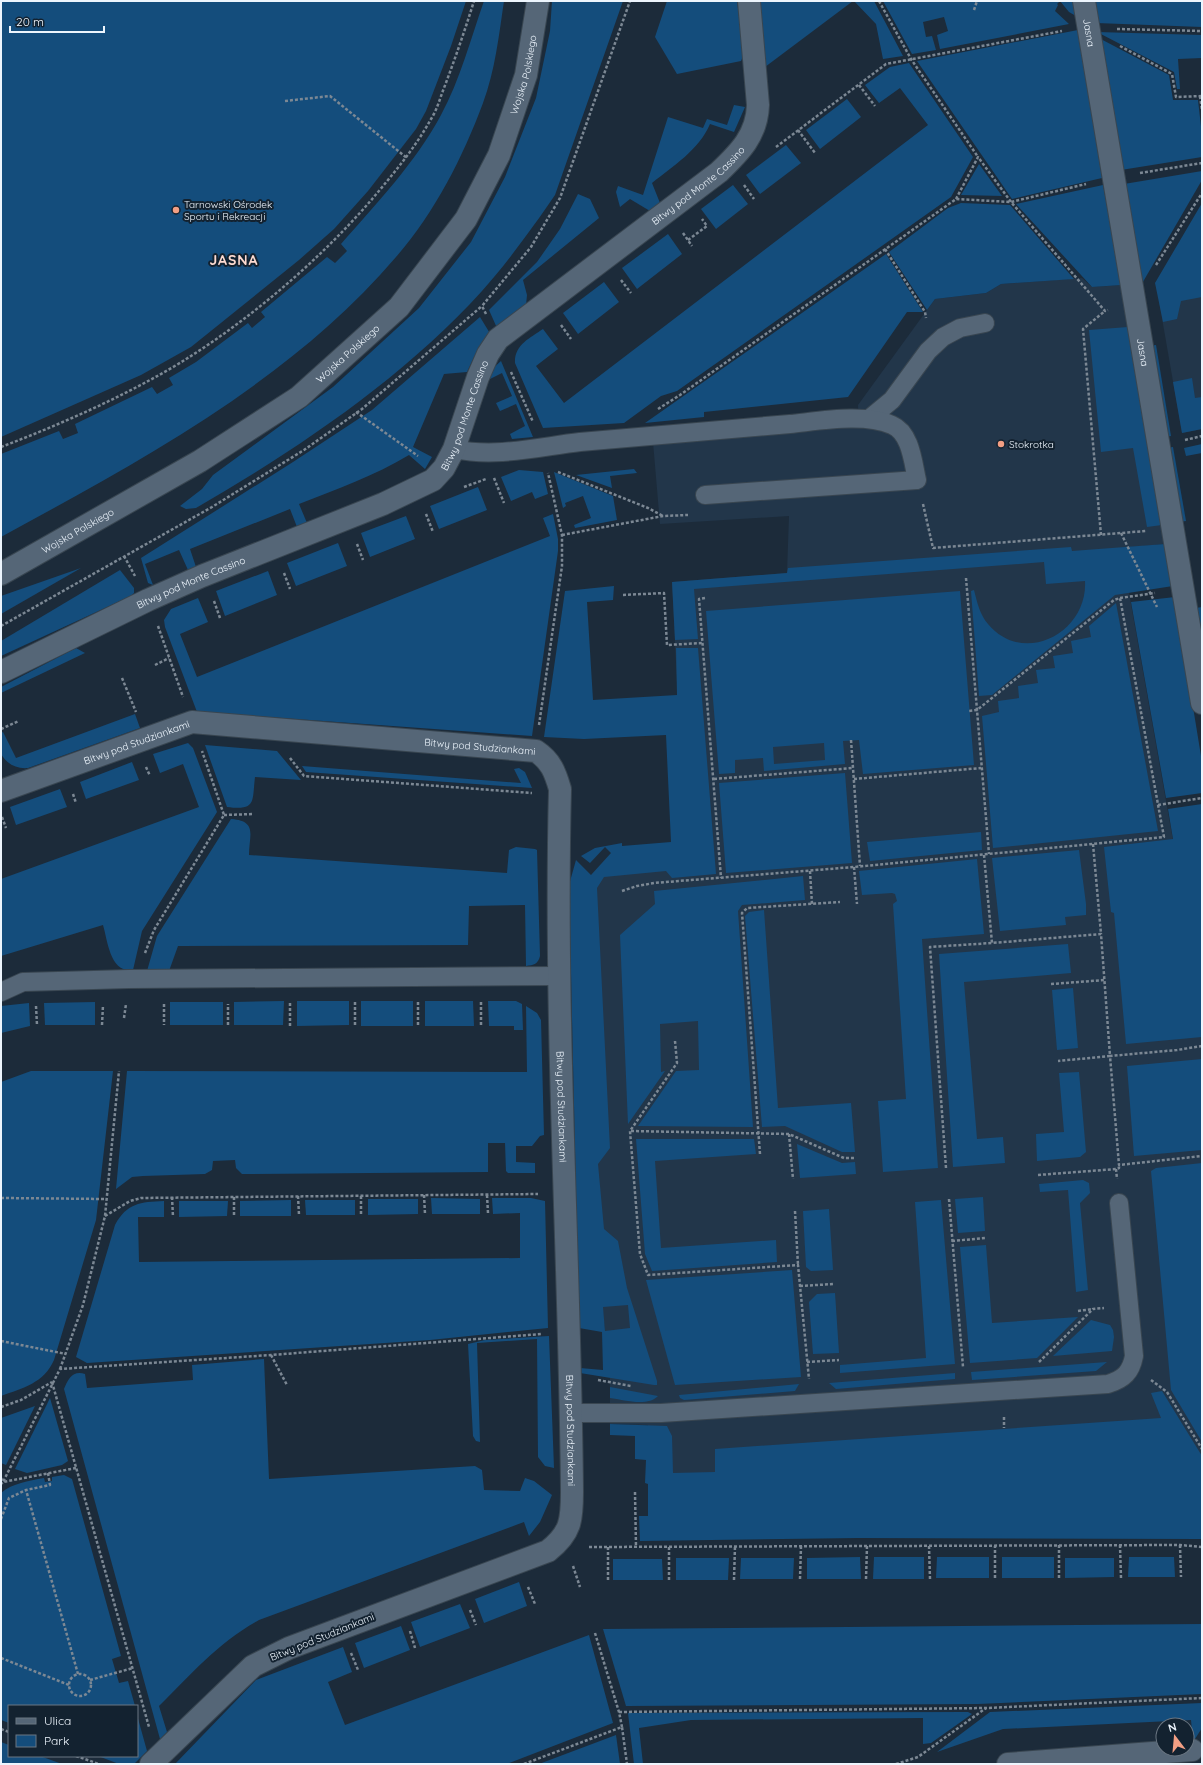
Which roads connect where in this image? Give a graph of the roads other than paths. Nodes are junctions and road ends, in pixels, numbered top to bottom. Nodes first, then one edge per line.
1 (538, 1) edge
2 (749, 1) edge
3 (1084, 1) edge
4 (985, 323) dead end
5 (869, 419) junction
6 (454, 449) junction
7 (705, 495) dead end
8 (1, 574) edge
9 (1, 672) edge
10 (1202, 704) edge
11 (1, 791) edge
12 (559, 976) junction
13 (1, 992) edge
14 (1119, 1203) dead end
15 (571, 1413) junction
16 (1155, 1753) edge
17 (154, 1760) edge
18 (1008, 1764) edge

1 - 8 street, Wojska Polskiego
2 - 6 street, Bitwy pod Monte Cassino
3 - 10 street, Jasna
4 - 5 lane
5 - 6 lane
5 - 7 lane
6 - 9 street, Bitwy pod Monte Cassino
11 - 12 street, Bitwy pod Studziankami
12 - 13 lane
12 - 15 street, Bitwy pod Studziankami
14 - 15 lane
15 - 17 street, Bitwy pod Studziankami
16 - 18 street

